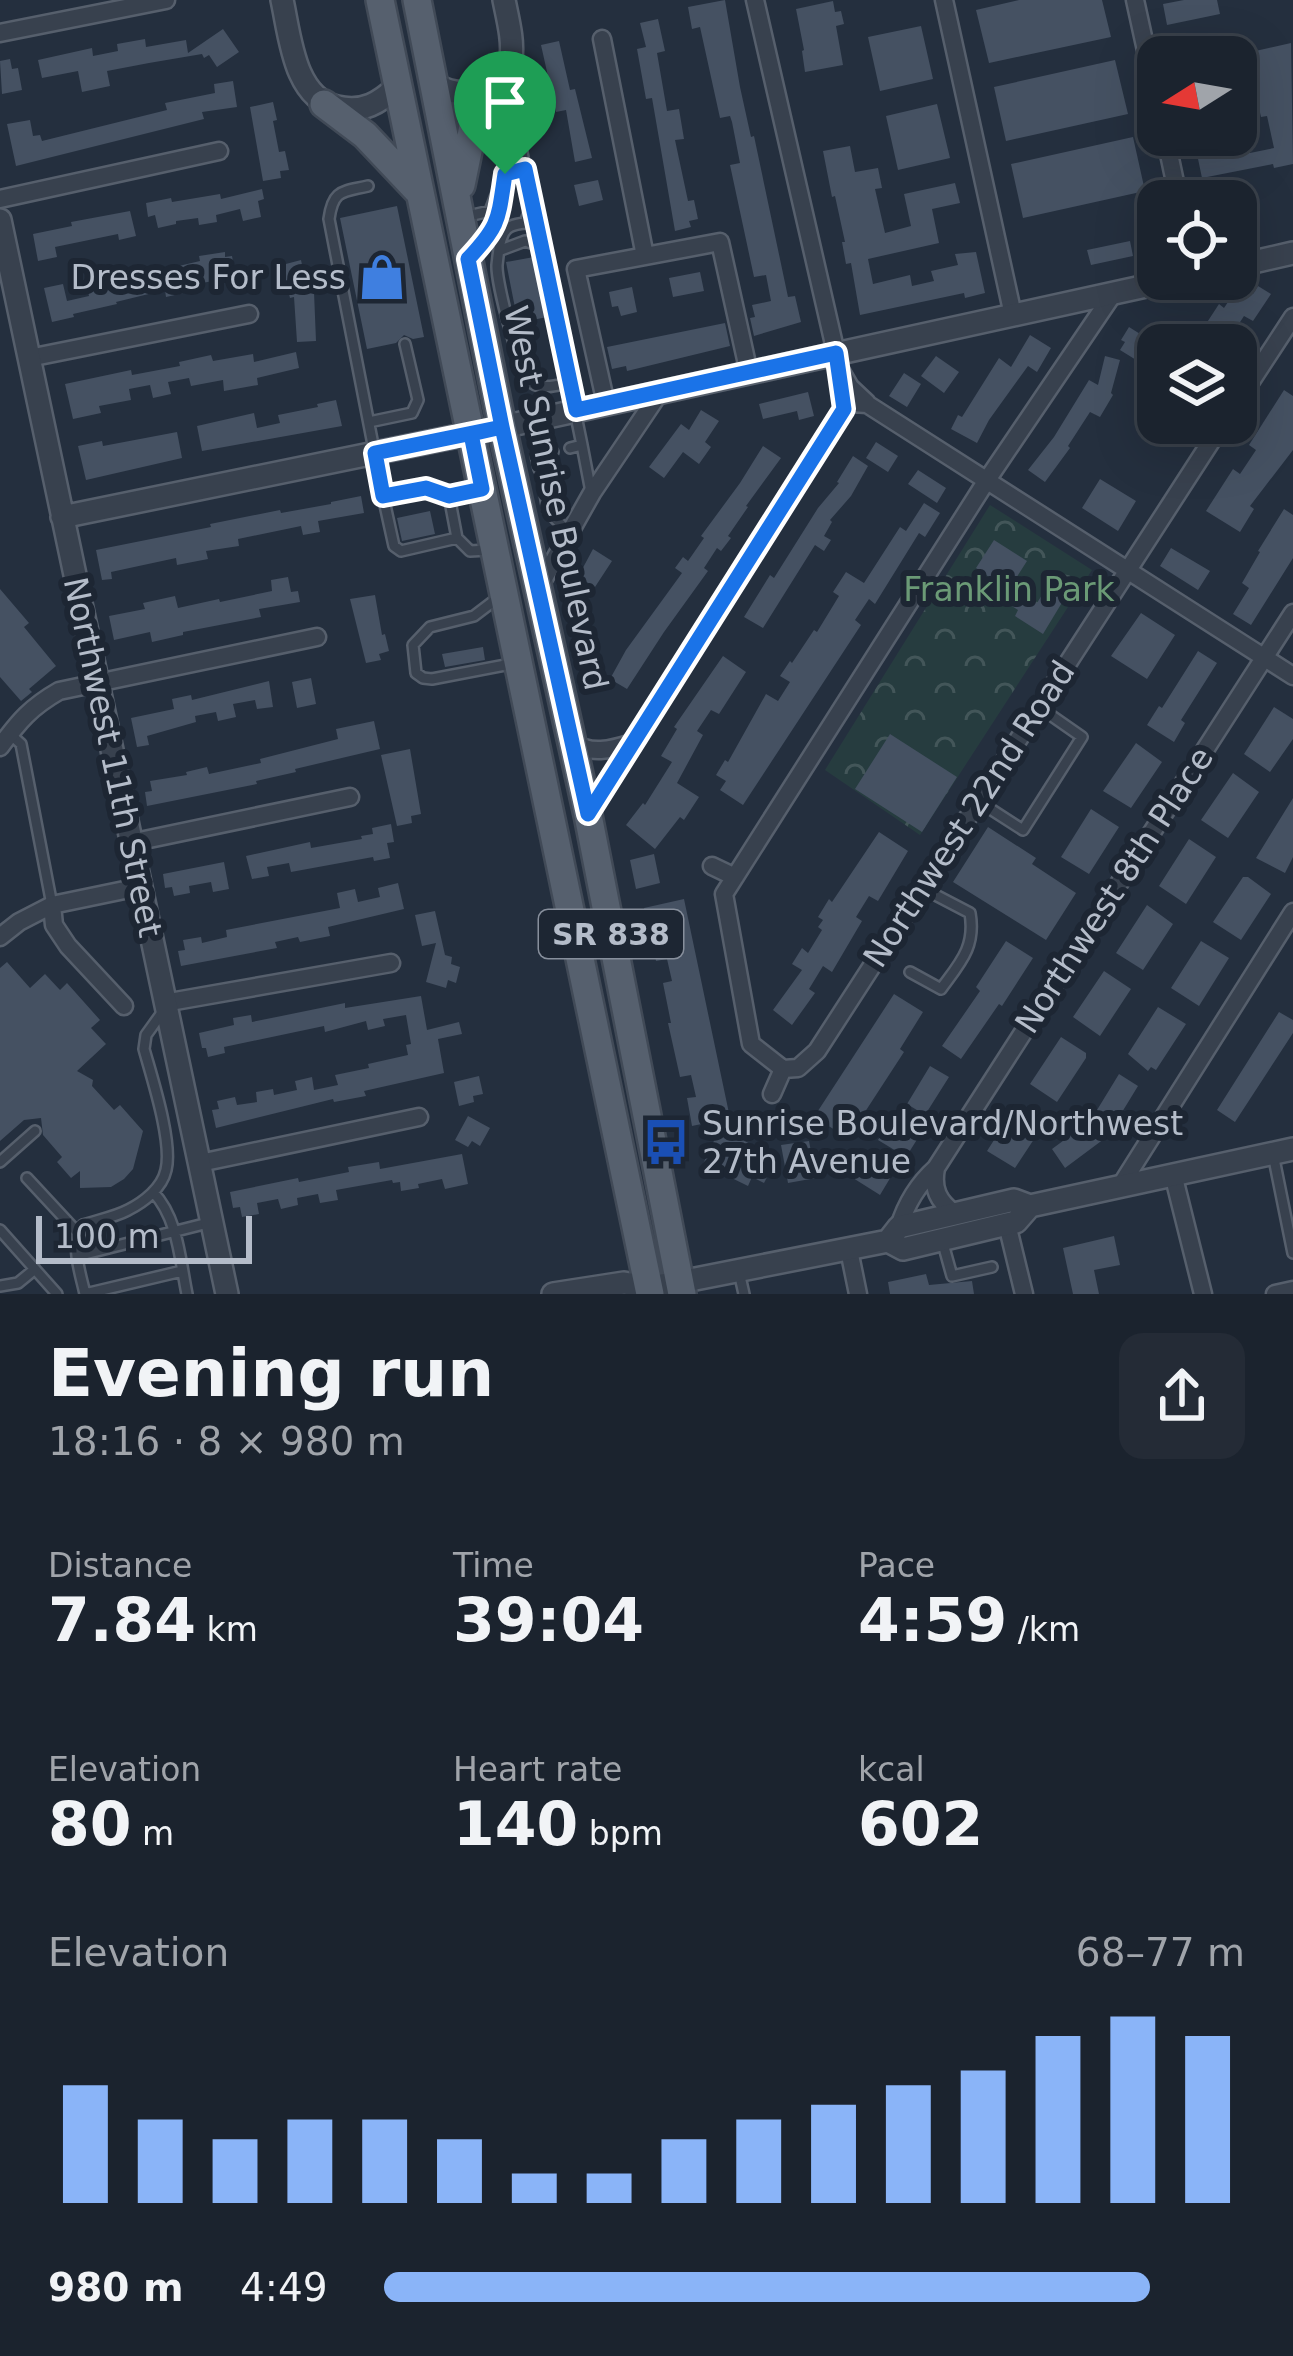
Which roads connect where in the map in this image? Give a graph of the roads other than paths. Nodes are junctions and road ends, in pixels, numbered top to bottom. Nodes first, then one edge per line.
1 (166, 0) edge
2 (282, 0) edge
3 (380, 0) edge
4 (417, 0) edge
5 (504, 0) edge
6 (754, 0) edge
7 (944, 0) edge
8 (1135, 0) edge
9 (0, 33) edge
10 (1143, 36) edge
11 (602, 39) dead end
12 (432, 82) junction
13 (496, 84) junction
14 (398, 86) junction
15 (324, 104) junction
16 (219, 151) dead end
17 (525, 169) junction
18 (505, 174) junction
19 (368, 186) dead end
20 (421, 194) junction
21 (0, 199) edge
22 (532, 204) junction
23 (458, 212) junction
24 (0, 220) edge
25 (524, 223) junction
26 (538, 231) junction
27 (541, 246) junction
28 (501, 251) junction
29 (1293, 254) edge
30 (645, 256) junction
31 (468, 259) junction
32 (1257, 262) edge
33 (1137, 288) edge
34 (1113, 294) junction
35 (249, 314) dead end
36 (1013, 314) junction
37 (1293, 317) edge
38 (405, 344) dead end
39 (29, 358) junction
40 (838, 360) junction
41 (1257, 372) edge
42 (749, 373) junction
43 (569, 383) junction
44 (660, 392) junction
45 (606, 404) junction
46 (856, 405) junction
47 (576, 410) junction
48 (369, 422) junction
49 (502, 427) junction
50 (471, 434) junction
51 (1209, 444) edge
52 (582, 446) junction
53 (570, 448) dead end
54 (553, 452) dead end
55 (375, 453) junction
56 (539, 469) dead end
57 (987, 481) junction
58 (482, 489) junction
59 (592, 493) junction
60 (544, 494) dead end
61 (383, 496) junction
62 (449, 496) junction
63 (62, 517) junction
64 (570, 534) junction
65 (457, 538) junction
66 (495, 549) junction
67 (1126, 570) junction
68 (539, 587) junction
69 (504, 594) junction
70 (1293, 613) edge
71 (317, 637) dead end
72 (1262, 657) junction
73 (518, 662) junction
74 (1293, 676) edge
75 (97, 683) junction
76 (1038, 707) junction
77 (5, 741) edge
78 (572, 742) junction
79 (633, 743) junction
80 (350, 797) dead end
81 (978, 801) junction
82 (588, 814) junction
83 (130, 843) junction
84 (712, 866) dead end
85 (735, 877) junction
86 (139, 887) junction
87 (922, 888) junction
88 (52, 905) junction
89 (1293, 912) edge
90 (0, 937) edge
91 (391, 963) dead end
92 (910, 972) dead end
93 (124, 1006) dead end
94 (165, 1006) junction
95 (783, 1069) junction
96 (772, 1094) dead end
97 (419, 1118) dead end
98 (34, 1131) dead end
99 (1283, 1152) edge
100 (0, 1162) edge
101 (200, 1163) junction
102 (936, 1168) junction
103 (1173, 1174) junction
104 (26, 1178) dead end
105 (1121, 1185) junction
106 (153, 1192) junction
107 (1288, 1199) edge
108 (1030, 1206) junction
109 (955, 1214) junction
110 (212, 1222) junction
111 (1007, 1224) junction
112 (0, 1230) edge
113 (173, 1232) junction
114 (77, 1234) junction
115 (893, 1234) junction
116 (942, 1240) junction
117 (849, 1250) junction
118 (1293, 1253) edge
119 (76, 1256) junction
120 (992, 1267) dead end
121 (35, 1269) junction
122 (182, 1271) junction
123 (742, 1283) edge
124 (0, 1286) edge
125 (681, 1288) edge
126 (1293, 1290) edge
127 (645, 1292) edge
128 (57, 1294) edge
129 (85, 1294) edge
130 (187, 1294) edge
131 (227, 1294) edge
132 (553, 1294) edge
133 (858, 1294) edge
134 (1024, 1294) edge
135 (1203, 1294) edge
136 (1274, 1294) edge

1 - 9 street
2 - 15 street
3 - 14 main road, West Sunrise Boulevard / SR 838
4 - 12 main road, West Sunrise Boulevard / SR 838
5 - 13 street
6 - 40 street
7 - 36 street
8 - 10 street
11 - 30 street
12 - 13 street
12 - 23 main road, West Sunrise Boulevard / SR 838
13 - 17 lane
13 - 23 main road
14 - 15 street
14 - 20 main road, West Sunrise Boulevard / SR 838
15 - 20 main road
16 - 21 street
17 - 18 lane
17 - 22 lane
18 - 23 lane
18 - 31 lane
19 - 48 lane
20 - 50 main road, West Sunrise Boulevard / SR 838
22 - 25 lane
22 - 26 lane
23 - 31 main road, West Sunrise Boulevard / SR 838
24 - 39 street, Northwest 11th Street
25 - 26 lane
25 - 28 lane
26 - 27 lane
27 - 28 lane
27 - 43 lane
28 - 43 lane
29 - 32 street
30 - 42 street
30 - 45 street
31 - 49 main road, West Sunrise Boulevard / SR 838
33 - 34 street
34 - 36 street
34 - 57 street
35 - 39 street
36 - 40 street
37 - 41 street
38 - 48 lane
39 - 63 street, Northwest 11th Street
40 - 42 street
40 - 46 street
42 - 44 street
43 - 47 lane
44 - 45 street
44 - 59 street
45 - 47 street
46 - 57 street
46 - 79 street
47 - 49 street
47 - 52 lane
48 - 55 lane
49 - 50 street
49 - 68 main road, West Sunrise Boulevard / SR 838
50 - 55 street
50 - 58 main road, West Sunrise Boulevard / SR 838
51 - 67 street, Northwest 22nd Road
52 - 53 lane
52 - 59 lane
54 - 56 lane
55 - 61 lane
55 - 63 street
57 - 67 street
57 - 85 street
58 - 62 lane
58 - 66 main road, West Sunrise Boulevard / SR 838
59 - 64 street
60 - 64 lane
61 - 62 lane
61 - 65 lane
62 - 65 lane
63 - 75 street, Northwest 11th Street
64 - 68 street
65 - 66 lane
66 - 69 main road, West Sunrise Boulevard / SR 838
67 - 72 street
67 - 76 street, Northwest 22nd Road
68 - 78 main road, West Sunrise Boulevard / SR 838
69 - 73 main road, West Sunrise Boulevard / SR 838
69 - 73 lane
70 - 72 street, Northwest 8th Place
71 - 75 street
72 - 74 street
72 - 102 street, Northwest 8th Place
73 - 127 main road, West Sunrise Boulevard / SR 838
75 - 77 street
75 - 83 street, Northwest 11th Street
76 - 81 street, Northwest 22nd Road
76 - 81 lane
77 - 88 lane
78 - 79 street
78 - 82 main road, West Sunrise Boulevard / SR 838
79 - 82 street
80 - 83 street
81 - 87 street, Northwest 22nd Road
82 - 125 main road, West Sunrise Boulevard / SR 838
83 - 86 street, Northwest 11th Street
84 - 85 street
85 - 95 street
86 - 88 street
86 - 94 street, Northwest 11th Street
87 - 92 lane
87 - 95 street, Northwest 22nd Road
88 - 90 street
88 - 93 street
89 - 105 street
91 - 94 street
94 - 101 street, Northwest 11th Street
94 - 106 lane
95 - 96 street
97 - 101 street
98 - 100 lane
99 - 103 street
99 - 107 lane
101 - 110 street, Northwest 11th Street
102 - 109 street
102 - 115 street, Northwest 8th Place
103 - 105 street
103 - 135 street
104 - 114 lane
105 - 108 street
106 - 113 lane
106 - 114 lane
107 - 118 lane
108 - 109 street
108 - 111 street
109 - 115 street
110 - 113 lane
110 - 131 street, Northwest 11th Street
111 - 116 street
111 - 134 street
112 - 121 lane
113 - 119 lane
113 - 122 lane
114 - 119 lane
115 - 116 street
115 - 117 street
116 - 120 lane
117 - 123 street
117 - 133 street
119 - 129 lane
121 - 124 lane
121 - 128 lane
122 - 129 lane
122 - 130 lane
123 - 125 street
125 - 127 street
126 - 136 street
127 - 132 street

